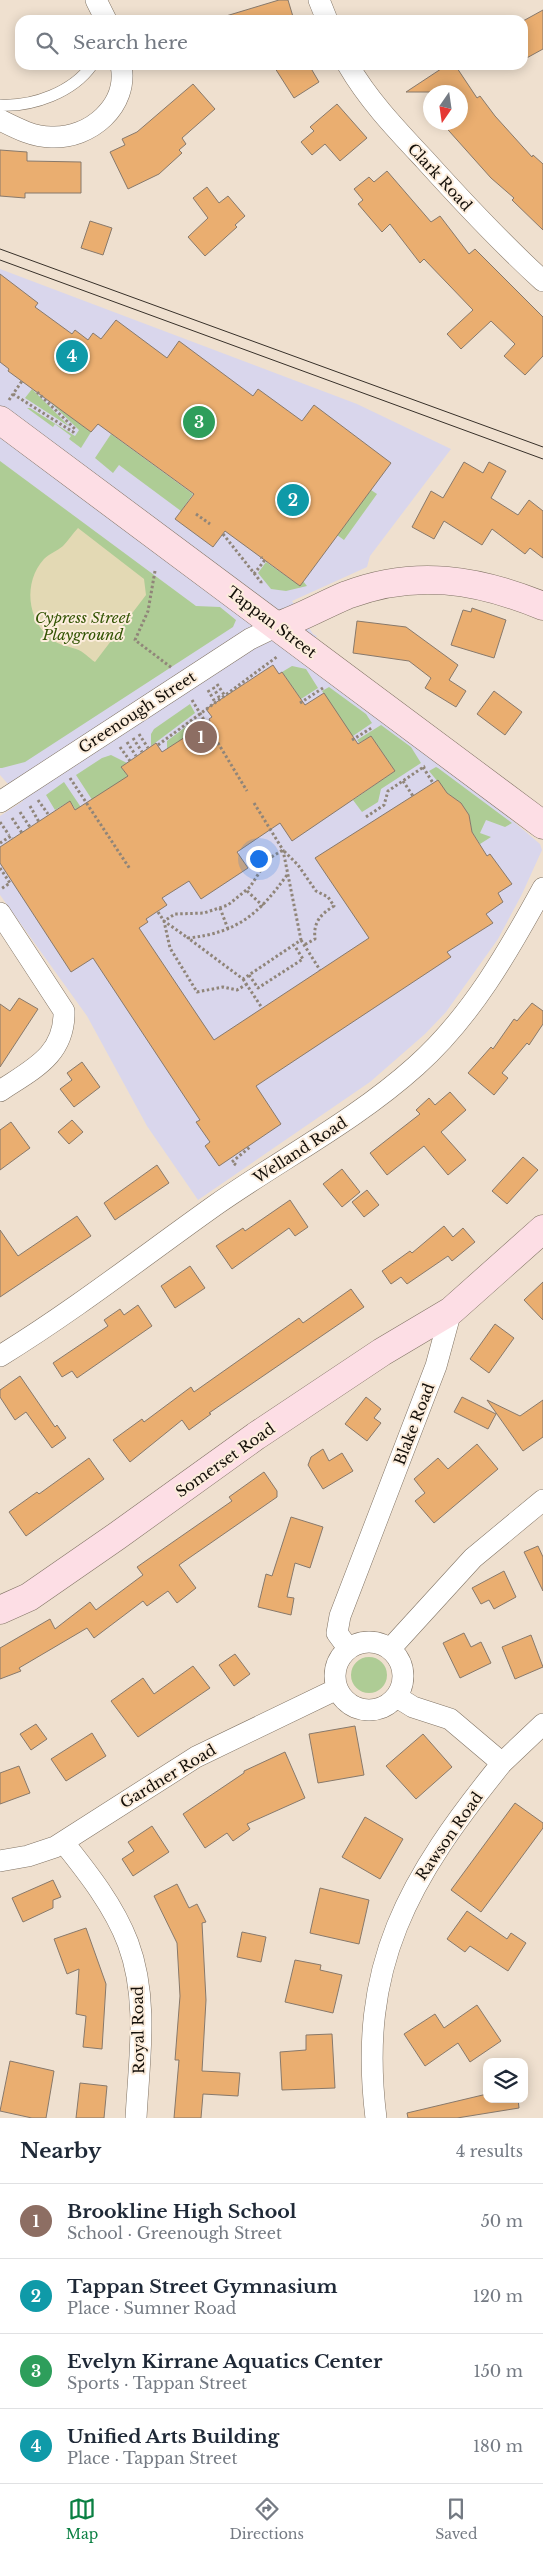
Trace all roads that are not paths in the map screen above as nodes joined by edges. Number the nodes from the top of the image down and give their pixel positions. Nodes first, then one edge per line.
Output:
1 (320, 0) edge
2 (324, 15) edge
3 (87, 70) edge
4 (122, 70) edge
5 (351, 70) edge
6 (0, 105) edge
7 (0, 120) edge
8 (543, 281) edge
9 (4, 410) edge
10 (543, 606) edge
11 (281, 639) junction
12 (0, 802) edge
13 (543, 825) edge
14 (543, 888) edge
15 (0, 914) edge
16 (0, 1091) edge
17 (543, 1229) edge
18 (452, 1311) junction
19 (0, 1356) edge
20 (543, 1500) edge
21 (0, 1610) edge
22 (348, 1648) junction
23 (390, 1649) junction
24 (337, 1689) junction
25 (397, 1697) junction
26 (543, 1724) edge
27 (502, 1763) junction
28 (64, 1843) junction
29 (0, 1861) edge
30 (136, 2118) edge
31 (376, 2118) edge

1 - 2 street
3 - 6 lane
4 - 7 street
5 - 8 street, Clark Road
9 - 11 street, Tappan Street
10 - 11 street
11 - 12 street, Greenough Street
11 - 13 street, Tappan Street
14 - 19 street, Welland Road
15 - 16 street
17 - 18 street
18 - 21 street, Somerset Road
18 - 22 street, Blake Road
20 - 23 street
22 - 23 street
22 - 24 street
23 - 25 street
24 - 25 street
24 - 28 street, Gardner Road
25 - 27 street
26 - 27 street, Rawson Road
27 - 31 street, Rawson Road
28 - 29 street, Gardner Road
28 - 30 street, Royal Road

